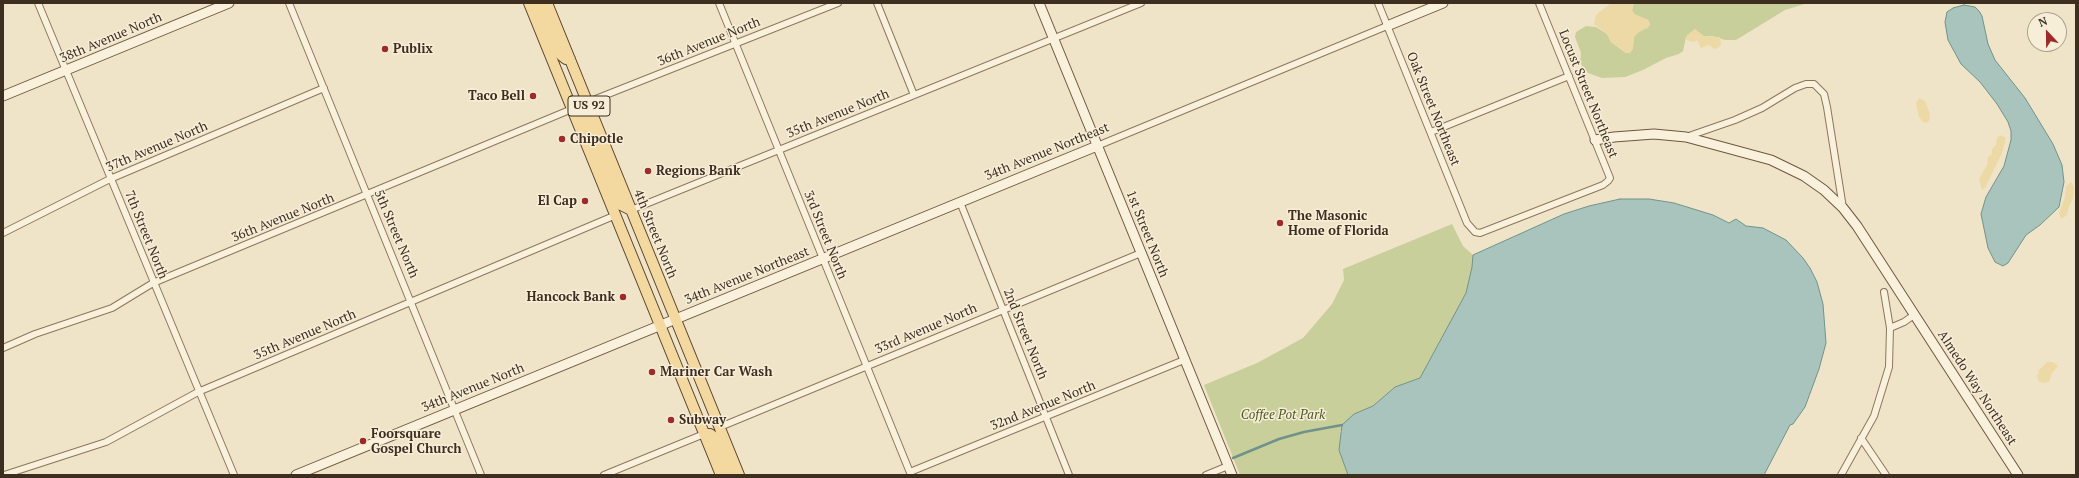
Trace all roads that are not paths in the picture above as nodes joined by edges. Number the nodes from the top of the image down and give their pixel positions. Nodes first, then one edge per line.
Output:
1 (38, 3) edge
2 (229, 3) edge
3 (289, 3) edge
4 (529, 3) edge
5 (534, 3) edge
6 (547, 3) edge
7 (719, 3) edge
8 (838, 3) edge
9 (877, 3) edge
10 (1040, 3) edge
11 (1141, 3) edge
12 (1378, 3) edge
13 (1443, 3) edge
14 (1539, 3) edge
15 (1387, 26) junction
16 (1053, 38) junction
17 (736, 43) junction
18 (570, 59) junction
19 (66, 71) junction
20 (1569, 76) junction
21 (324, 88) junction
22 (914, 95) junction
23 (3, 96) edge
24 (588, 102) junction
25 (572, 108) junction
26 (1431, 132) junction
27 (1686, 137) junction
28 (1595, 140) junction
29 (1097, 146) junction
30 (779, 150) junction
31 (110, 178) junction
32 (1597, 188) joint
33 (367, 195) junction
34 (960, 202) junction
35 (1844, 208) junction
36 (631, 210) junction
37 (616, 215) junction
38 (3, 233) edge
39 (1141, 253) junction
40 (823, 259) junction
41 (153, 283) junction
42 (1884, 292) dead end
43 (412, 302) junction
44 (1003, 309) junction
45 (1914, 315) junction
46 (675, 319) junction
47 (660, 325) junction
48 (1890, 328) junction
49 (3, 348) edge
50 (1184, 360) junction
51 (867, 366) junction
52 (198, 392) junction
53 (454, 410) junction
54 (1046, 416) junction
55 (720, 427) junction
56 (704, 434) junction
57 (1862, 438) junction
58 (1228, 466) junction
59 (910, 474) edge
60 (4, 475) edge
61 (234, 475) edge
62 (296, 475) edge
63 (481, 475) edge
64 (604, 475) edge
65 (721, 475) edge
66 (736, 475) edge
67 (739, 475) edge
68 (1069, 475) edge
69 (1206, 475) edge
70 (1232, 475) edge
71 (1841, 475) edge
72 (1886, 475) edge
73 (2018, 475) edge

1 - 19 street, 7th Street North
2 - 19 street, 38th Avenue North
3 - 21 street, 5th Street North
4 - 5 main road
4 - 25 main road, US 92
5 - 18 main road
6 - 18 main road, 4th Street North / US 92
7 - 17 street, 3rd Street North
8 - 17 street, 36th Avenue North
9 - 22 street
10 - 16 street, 1st Street North
11 - 16 street, 35th Avenue North
12 - 15 street, Oak Street Northeast
13 - 15 street, 34th Avenue Northeast
14 - 20 street, Locust Street Northeast
15 - 26 street, Oak Street Northeast
15 - 29 street, 34th Avenue Northeast
16 - 22 street, 35th Avenue North
16 - 29 street, 1st Street North
17 - 24 street, 36th Avenue North
17 - 30 street, 3rd Street North
18 - 24 main road, 4th Street North / US 92
19 - 23 street, 38th Avenue North
19 - 31 street, 7th Street North
20 - 26 street
20 - 28 street, Locust Street Northeast
21 - 31 street, 37th Avenue North
21 - 33 street, 5th Street North
22 - 30 street, 35th Avenue North
24 - 36 main road, 4th Street North / US 92
25 - 33 street, 36th Avenue North
25 - 36 main road
25 - 37 main road, US 92
26 - 32 street, Oak Street Northeast
27 - 28 street, Almedo Way Northeast
27 - 35 street, Almedo Way Northeast
27 - 35 street
28 - 32 street, Locust Street Northeast
29 - 34 street, 34th Avenue Northeast
29 - 39 street, 1st Street North
30 - 36 street, 35th Avenue North
30 - 40 street, 3rd Street North
31 - 38 street, 37th Avenue North
31 - 41 street, 7th Street North
33 - 41 street, 36th Avenue North
33 - 43 street, 5th Street North
34 - 40 street, 34th Avenue Northeast
34 - 44 street, 2nd Street North
35 - 45 street, Almedo Way Northeast
36 - 46 main road, 4th Street North / US 92
37 - 43 street, 35th Avenue North
37 - 47 main road, US 92
39 - 44 street, 33rd Avenue North
39 - 50 street, 1st Street North
40 - 46 street, 34th Avenue Northeast
40 - 51 street, 3rd Street North
41 - 49 street, 36th Avenue North
41 - 52 street, 7th Street North
42 - 48 street
43 - 52 street, 35th Avenue North
43 - 53 street, 5th Street North
44 - 51 street, 33rd Avenue North
44 - 54 street, 2nd Street North
45 - 48 street
45 - 73 street, Almedo Way Northeast
46 - 47 street, 34th Avenue Northeast
46 - 55 main road, 4th Street North / US 92
47 - 53 street, 34th Avenue North
47 - 56 main road, US 92
48 - 57 street
50 - 54 street, 32nd Avenue North
50 - 58 street, 1st Street North
51 - 55 street, 33rd Avenue North
51 - 59 street, 3rd Street North
52 - 60 street, 35th Avenue North
52 - 61 street, 7th Street North
53 - 62 street, 34th Avenue North
53 - 63 street, 5th Street North
54 - 59 street, 32nd Avenue North
54 - 68 street, 2nd Street North
55 - 67 main road, 4th Street North / US 92
56 - 64 street
56 - 65 main road, US 92
56 - 66 main road
57 - 71 street
57 - 72 street
58 - 69 street
58 - 70 street, 1st Street North

